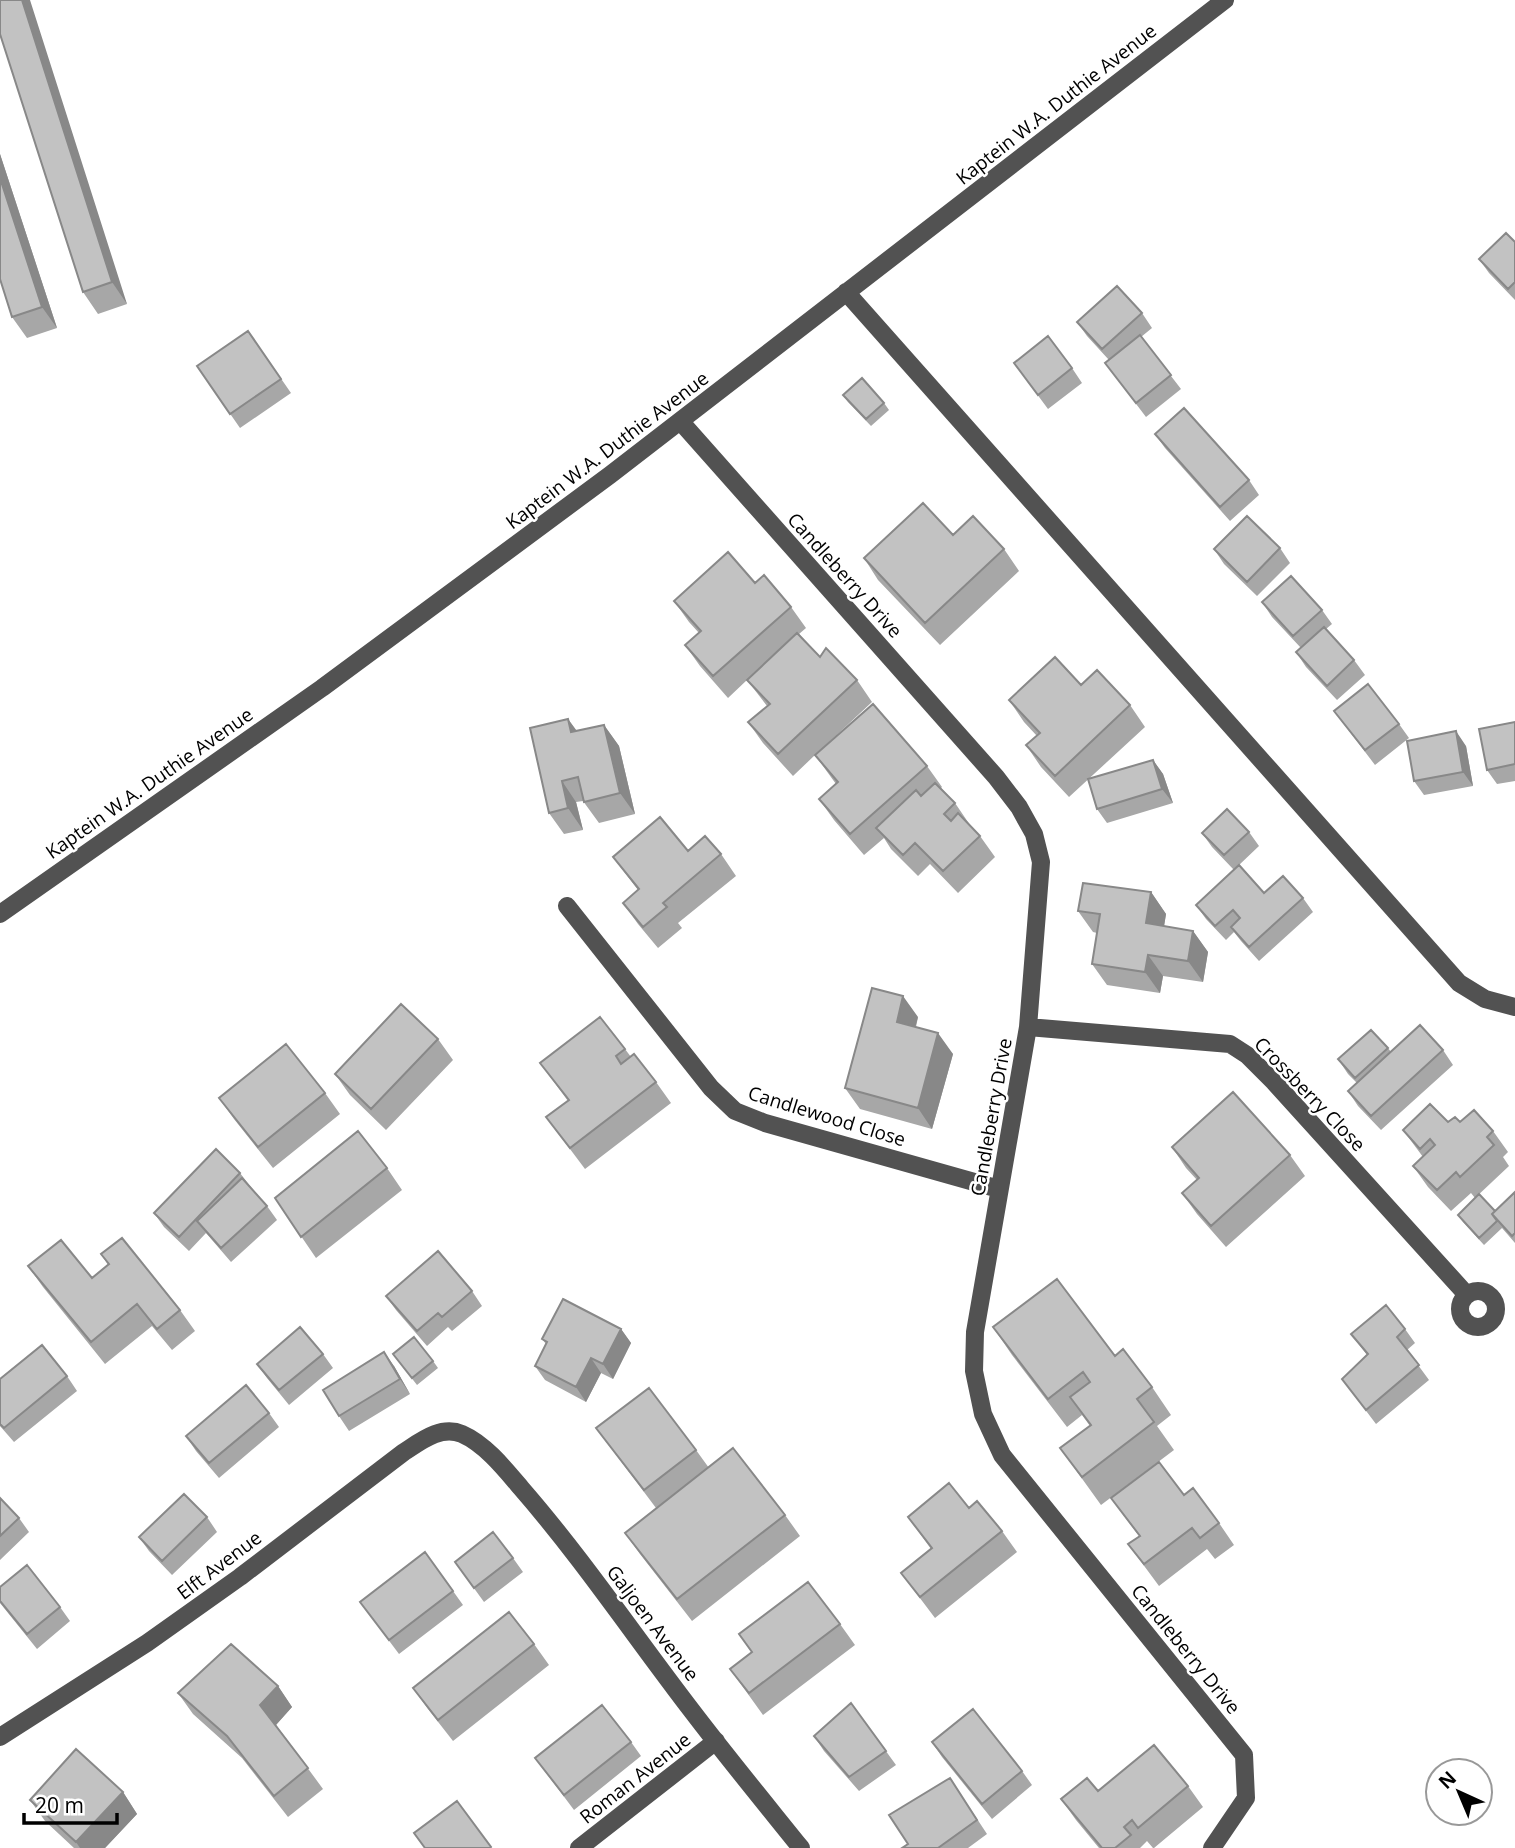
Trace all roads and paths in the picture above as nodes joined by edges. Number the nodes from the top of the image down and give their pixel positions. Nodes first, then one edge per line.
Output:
1 (1225, 0) edge
2 (846, 292) junction
3 (681, 422) junction
4 (567, 906) dead end
5 (0, 914) edge
6 (1515, 1007) edge
7 (1028, 1027) junction
8 (999, 1189) junction
9 (1467, 1295) dead end
10 (461, 1434) joint
11 (0, 1737) edge
12 (716, 1741) junction
13 (579, 1848) edge
14 (801, 1848) edge
15 (1212, 1848) edge

1 - 2 street, Kaptein W.A. Duthie Avenue
2 - 3 street, Kaptein W.A. Duthie Avenue
2 - 6 street
3 - 5 street, Kaptein W.A. Duthie Avenue
3 - 7 street, Candleberry Drive
4 - 8 street, Candlewood Close
7 - 8 street, Candleberry Drive
7 - 9 street, Crossberry Close
8 - 15 street, Candleberry Drive
10 - 11 street, Elft Avenue
10 - 12 street, Galjoen Avenue
12 - 13 street, Roman Avenue
12 - 14 street, Galjoen Avenue

